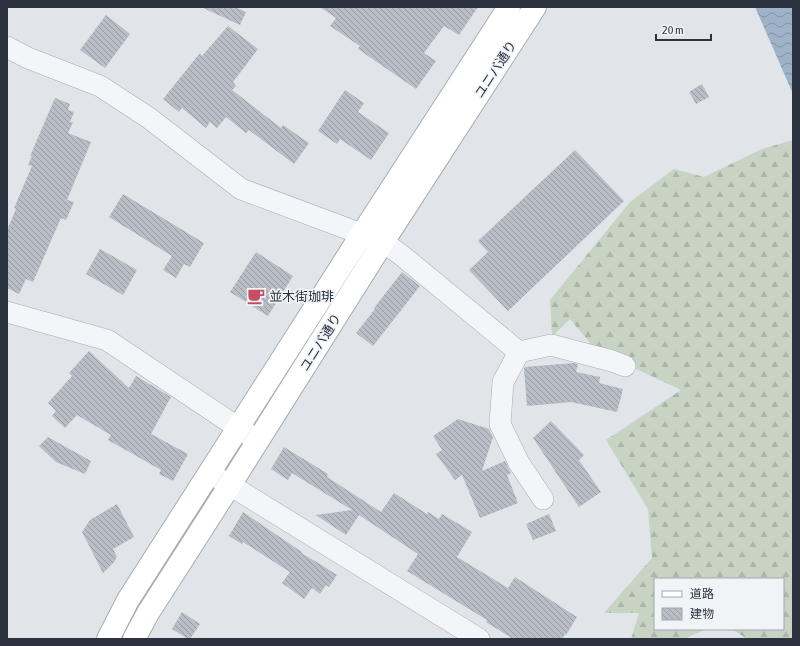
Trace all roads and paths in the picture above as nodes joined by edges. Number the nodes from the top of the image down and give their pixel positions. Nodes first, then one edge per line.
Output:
1 (509, 7) edge
2 (535, 7) edge
3 (7, 47) edge
4 (362, 234) junction
5 (383, 242) junction
6 (7, 312) edge
7 (519, 352) junction
8 (625, 366) dead end
9 (239, 428) junction
10 (258, 441) junction
11 (210, 474) junction
12 (230, 485) junction
13 (544, 499) dead end
14 (108, 639) edge
15 (134, 639) edge
16 (478, 639) edge

1 - 4 street, ユニバ通り
2 - 5 street, ユニバ通り
3 - 4 street
4 - 5 street
4 - 9 street, ユニバ通り
5 - 7 street
5 - 10 street, ユニバ通り
6 - 9 street
7 - 8 street
7 - 13 street
9 - 10 street
9 - 11 street, ユニバ通り
10 - 12 street, ユニバ通り
11 - 12 street
11 - 14 street, ユニバ通り
12 - 15 street, ユニバ通り
12 - 16 street

